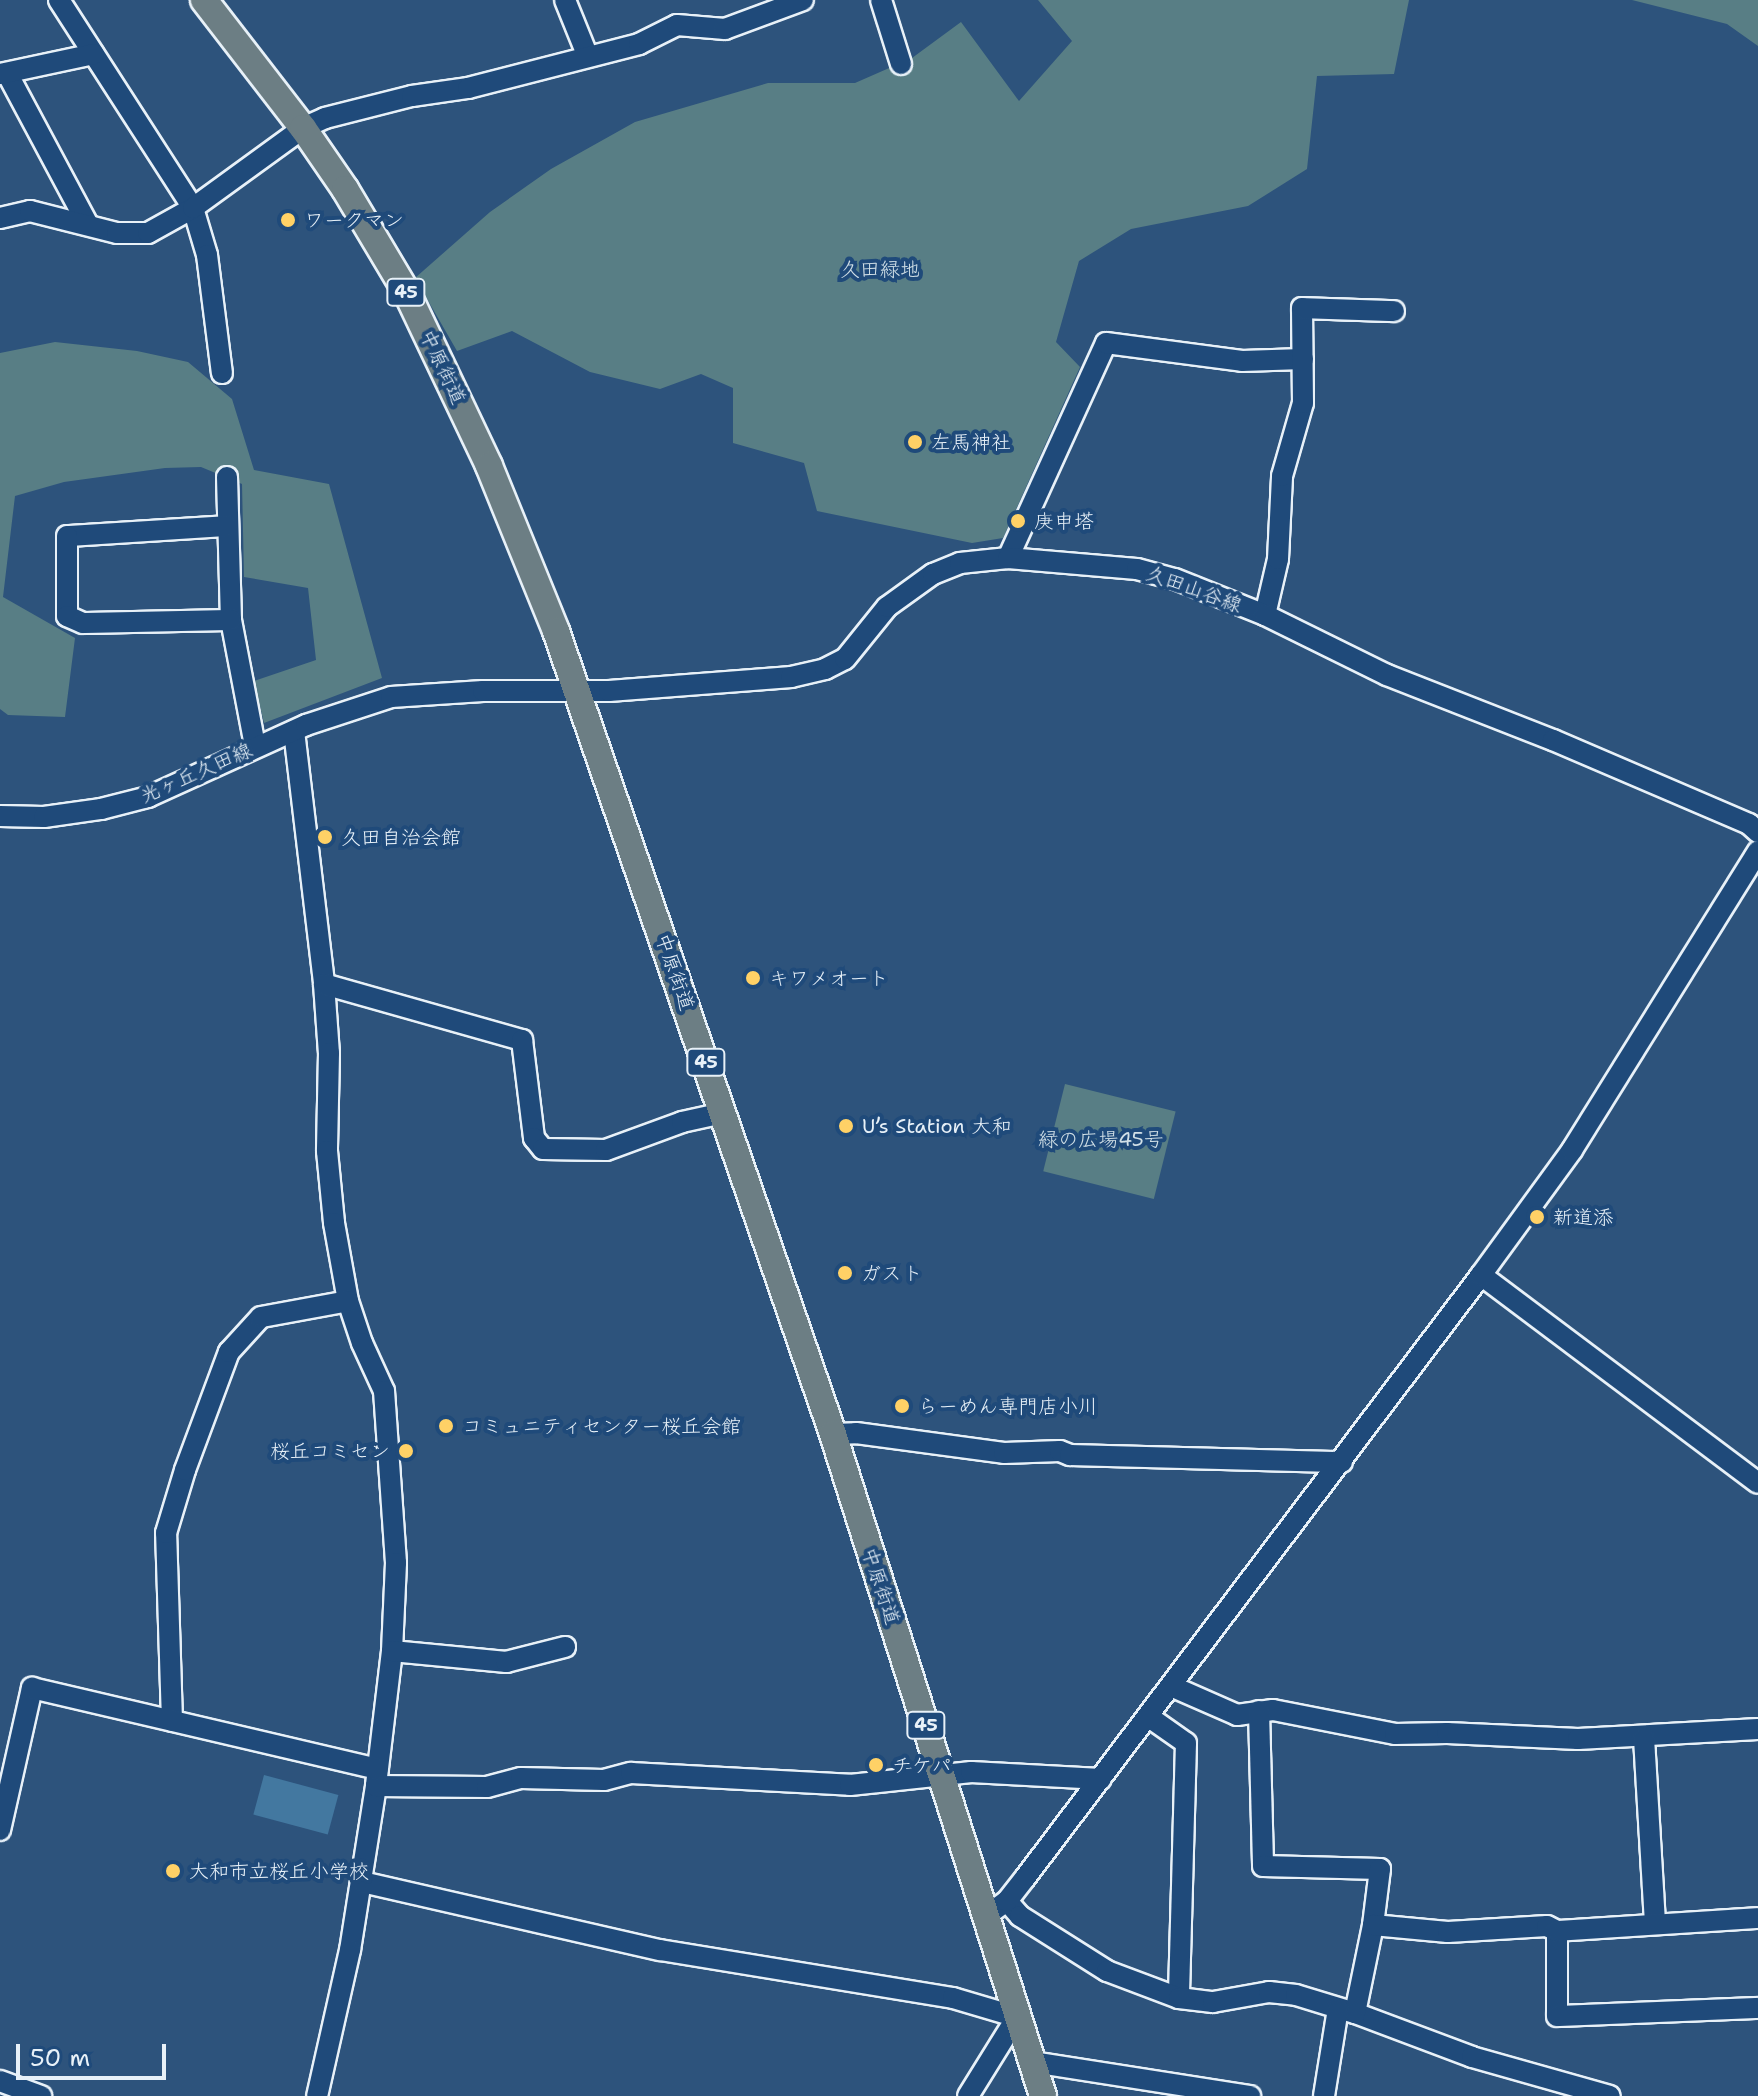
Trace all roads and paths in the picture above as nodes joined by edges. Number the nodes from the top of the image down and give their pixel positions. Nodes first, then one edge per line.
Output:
1 (59, 0) edge
2 (204, 0) edge
3 (565, 0) edge
4 (803, 0) edge
5 (881, 0) edge
6 (94, 54) junction
7 (588, 57) junction
8 (901, 64) dead end
9 (4, 74) edge
10 (303, 128) junction
11 (193, 208) junction
12 (0, 218) edge
13 (87, 223) junction
14 (1394, 311) dead end
15 (1303, 359) junction
16 (222, 373) dead end
17 (227, 477) dead end
18 (227, 526) junction
19 (1008, 558) junction
20 (1265, 615) junction
21 (231, 620) junction
22 (578, 690) junction
23 (294, 731) junction
24 (255, 746) junction
25 (0, 816) edge
26 (1758, 832) edge
27 (1758, 851) edge
28 (324, 984) junction
29 (723, 1113) junction
30 (1481, 1275) junction
31 (348, 1301) junction
32 (833, 1434) junction
33 (1342, 1462) junction
34 (1758, 1483) edge
35 (565, 1647) dead end
36 (392, 1651) junction
37 (1171, 1686) junction
38 (1259, 1711) junction
39 (1149, 1717) junction
40 (172, 1721) junction
41 (1758, 1729) edge
42 (1644, 1738) junction
43 (941, 1773) junction
44 (377, 1778) junction
45 (1101, 1779) junction
46 (0, 1830) edge
47 (362, 1882) junction
48 (996, 1909) junction
49 (1758, 1918) edge
50 (1655, 1924) junction
51 (1373, 1925) junction
52 (1557, 1931) junction
53 (1179, 1998) junction
54 (1758, 2008) edge
55 (1347, 2011) junction
56 (1017, 2017) junction
57 (1032, 2062) junction
58 (1, 2083) edge
59 (1568, 2090) edge
60 (41, 2096) edge
61 (317, 2096) edge
62 (968, 2096) edge
63 (1043, 2096) edge
64 (1250, 2096) edge
65 (1324, 2096) edge
66 (1610, 2096) edge

1 - 6 street
2 - 10 main road, 中原街道 / 45
3 - 7 street
4 - 7 street
5 - 8 street
6 - 9 street
6 - 11 street
7 - 10 street
9 - 13 street
10 - 11 street
10 - 22 main road, 中原街道 / 45
11 - 13 street
11 - 16 street
12 - 13 street
14 - 15 street
15 - 19 street
15 - 20 street
17 - 18 street
18 - 21 street
18 - 21 street
19 - 20 street, 久田山谷線
19 - 22 street, 久田山谷線
20 - 26 street, 久田山谷線
21 - 24 street
22 - 23 street, 光ヶ丘久田線
22 - 29 main road, 中原街道 / 45
23 - 24 street, 光ヶ丘久田線
23 - 28 street
24 - 25 street, 光ヶ丘久田線
27 - 30 street
28 - 29 street
28 - 31 street
29 - 32 main road, 中原街道 / 45
30 - 33 street
30 - 34 street
31 - 36 street
31 - 40 street
32 - 33 street
32 - 43 main road, 中原街道 / 45
33 - 37 street
35 - 36 street
36 - 44 street
37 - 38 street
37 - 39 street
38 - 42 street
38 - 51 street
39 - 45 street
39 - 53 street
40 - 44 street
40 - 46 street
41 - 42 street
42 - 50 street
43 - 44 street
43 - 45 street
43 - 48 main road, 中原街道 / 45
44 - 47 street
45 - 48 street
47 - 56 street
47 - 61 street
48 - 53 street
48 - 56 main road, 中原街道 / 45
49 - 50 street
50 - 52 street
51 - 52 street
51 - 55 street
52 - 54 street
53 - 55 street
55 - 59 street
55 - 65 street
56 - 57 main road, 中原街道 / 45
56 - 62 street
57 - 63 main road, 中原街道 / 45
57 - 64 street
58 - 60 street
59 - 66 street

